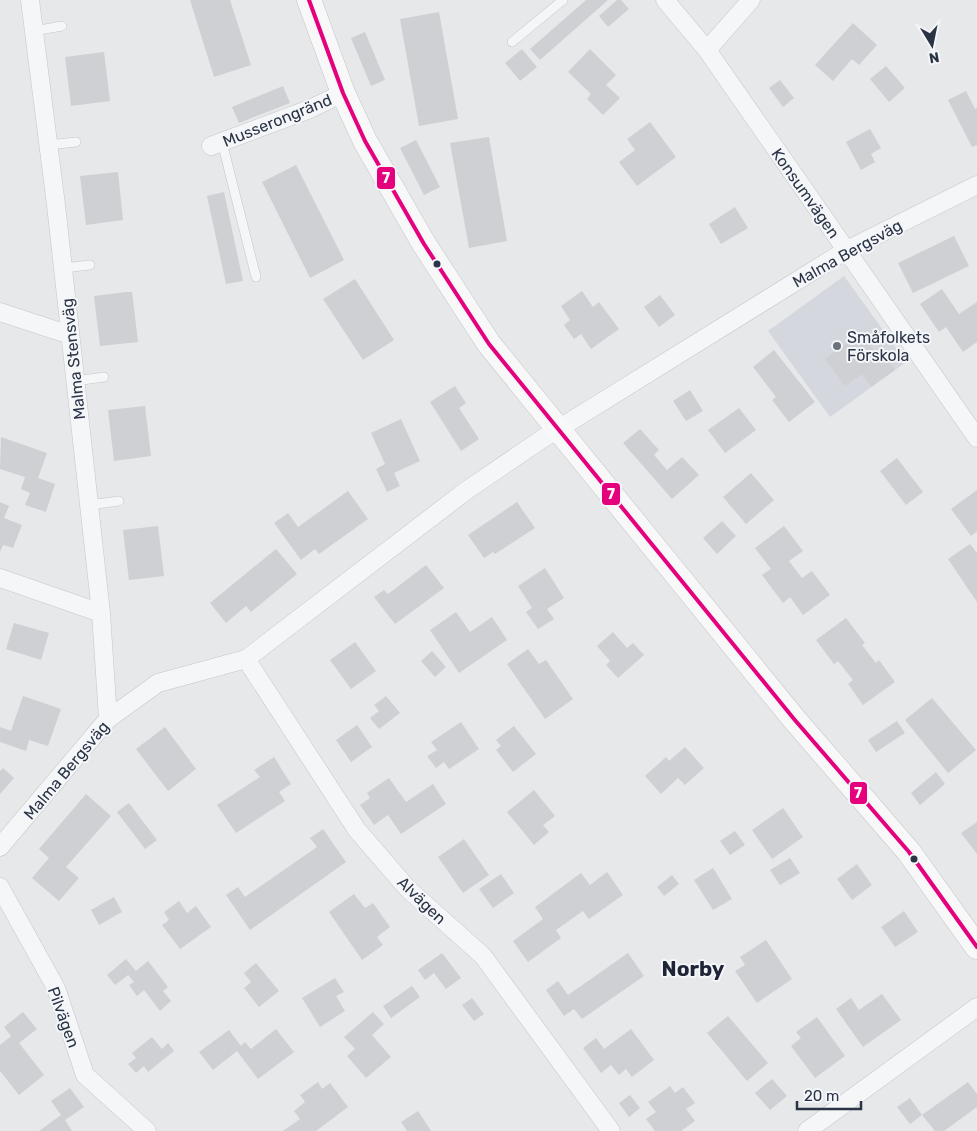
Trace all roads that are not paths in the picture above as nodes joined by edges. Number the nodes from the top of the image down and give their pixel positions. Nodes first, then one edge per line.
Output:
1 (30, 0) edge
2 (309, 0) edge
3 (563, 0) edge
4 (665, 0) edge
5 (752, 0) edge
6 (62, 26) dead end
7 (34, 31) junction
8 (512, 42) dead end
9 (707, 50) junction
10 (343, 93) junction
11 (76, 142) dead end
12 (217, 144) joint
13 (48, 145) junction
14 (977, 185) edge
15 (846, 251) junction
16 (90, 265) dead end
17 (63, 268) junction
18 (256, 277) dead end
19 (0, 312) edge
20 (70, 335) junction
21 (104, 377) dead end
22 (75, 381) junction
23 (559, 429) junction
24 (977, 438) edge
25 (119, 501) dead end
26 (89, 505) junction
27 (0, 578) edge
28 (101, 613) junction
29 (246, 659) junction
30 (108, 719) junction
31 (0, 847) edge
32 (0, 887) edge
33 (977, 947) edge
34 (977, 1008) edge
35 (147, 1131) edge
36 (611, 1131) edge
37 (807, 1131) edge

1 - 7 street, Malma Stensväg
2 - 10 street
3 - 8 lane
4 - 9 street, Konsumvägen
5 - 9 street
6 - 7 lane
7 - 13 street, Malma Stensväg
9 - 15 street, Konsumvägen
10 - 12 street, Musserongränd
10 - 23 street
11 - 13 lane
12 - 18 lane
13 - 17 street, Malma Stensväg
14 - 15 street, Malma Bergsväg
15 - 23 street, Malma Bergsväg
15 - 24 street, Konsumvägen
16 - 17 lane
17 - 20 street, Malma Stensväg
19 - 20 street
20 - 22 street, Malma Stensväg
21 - 22 lane
22 - 26 street, Malma Stensväg
23 - 29 street, Malma Bergsväg
23 - 33 street
25 - 26 lane
26 - 28 street, Malma Stensväg
27 - 28 street
28 - 30 street, Malma Stensväg
29 - 30 street, Malma Bergsväg
29 - 36 street, Alvägen
30 - 31 street, Malma Bergsväg
32 - 35 street, Pilvägen
34 - 37 street

